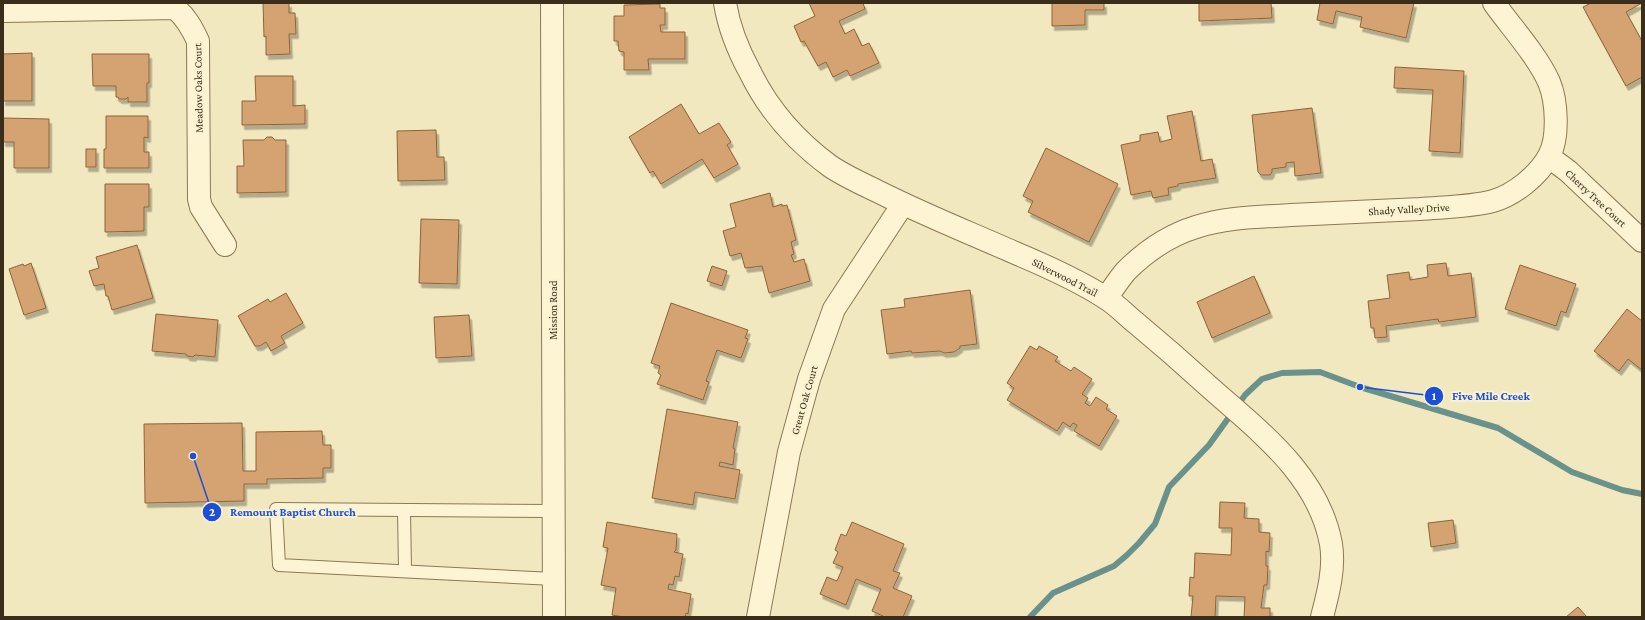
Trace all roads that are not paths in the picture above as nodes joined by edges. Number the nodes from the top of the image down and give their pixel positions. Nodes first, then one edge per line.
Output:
1 (552, 3) edge
2 (725, 3) edge
3 (1494, 3) edge
4 (3, 11) edge
5 (1548, 157) junction
6 (903, 204) junction
7 (1642, 241) edge
8 (225, 245) dead end
9 (1106, 298) junction
10 (404, 510) junction
11 (553, 511) junction
12 (405, 570) junction
13 (554, 579) junction
14 (554, 617) edge
15 (758, 617) edge
16 (1322, 617) edge

1 - 11 street, Mission Road
2 - 6 street, Silverwood Trail
3 - 5 street, Shady Valley Drive
4 - 8 street, Meadow Oaks Court
5 - 7 street, Cherry Tree Court
5 - 9 street, Shady Valley Drive
6 - 9 street, Silverwood Trail
6 - 15 street, Great Oak Court
9 - 16 street, Silverwood Trail
10 - 11 lane
10 - 12 lane
10 - 12 lane
11 - 13 street, Mission Road
12 - 13 lane
13 - 14 street, Mission Road

